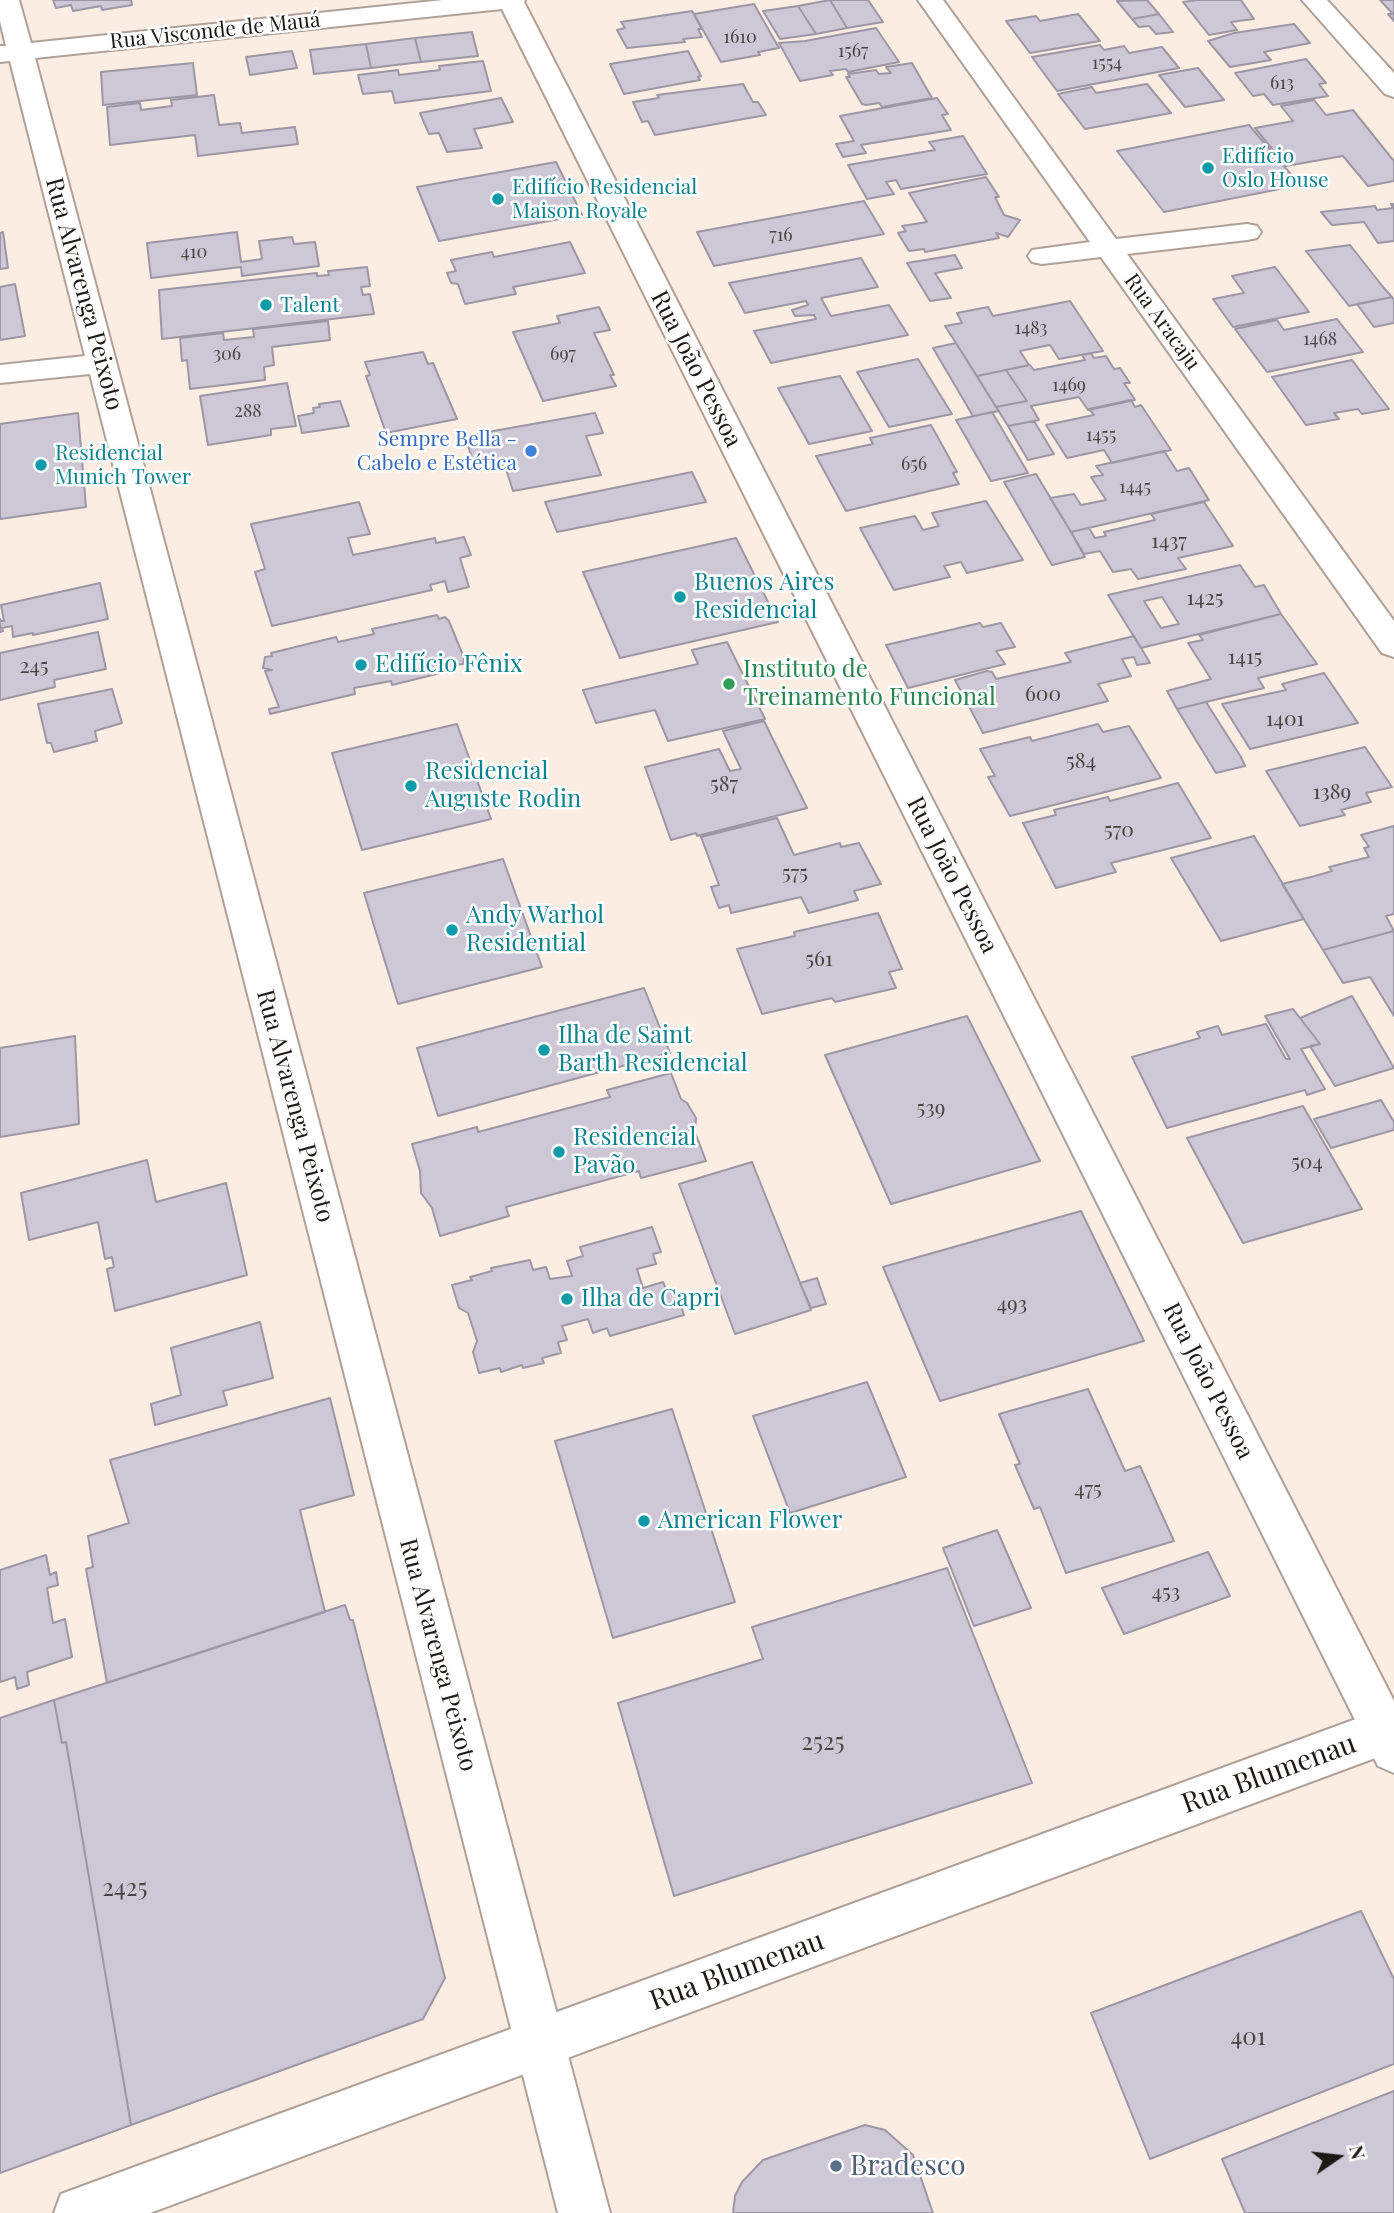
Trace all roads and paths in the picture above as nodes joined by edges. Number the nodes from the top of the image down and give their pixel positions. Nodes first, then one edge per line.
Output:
1 (7, 0) edge
2 (511, 0) edge
3 (930, 0) edge
4 (1314, 0) edge
5 (10, 52) edge
6 (1394, 89) edge
7 (1247, 232) dead end
8 (1109, 248) junction
9 (1042, 256) dead end
10 (102, 363) junction
11 (0, 374) edge
12 (1394, 645) edge
13 (1391, 1737) edge
14 (540, 2043) junction
15 (80, 2213) edge
16 (584, 2213) edge

1 - 5 street, Rua Alvarenga Peixoto
2 - 5 street, Rua Visconde de Mauá
2 - 13 street, Rua João Pessoa
3 - 8 street, Rua Aracaju
4 - 6 street
5 - 10 street, Rua Alvarenga Peixoto
7 - 8 street
8 - 9 street
8 - 12 street, Rua Aracaju
10 - 11 street
10 - 14 street, Rua Alvarenga Peixoto
13 - 14 street, Rua Blumenau
14 - 15 street, Rua Blumenau
14 - 16 street, Rua Alvarenga Peixoto

